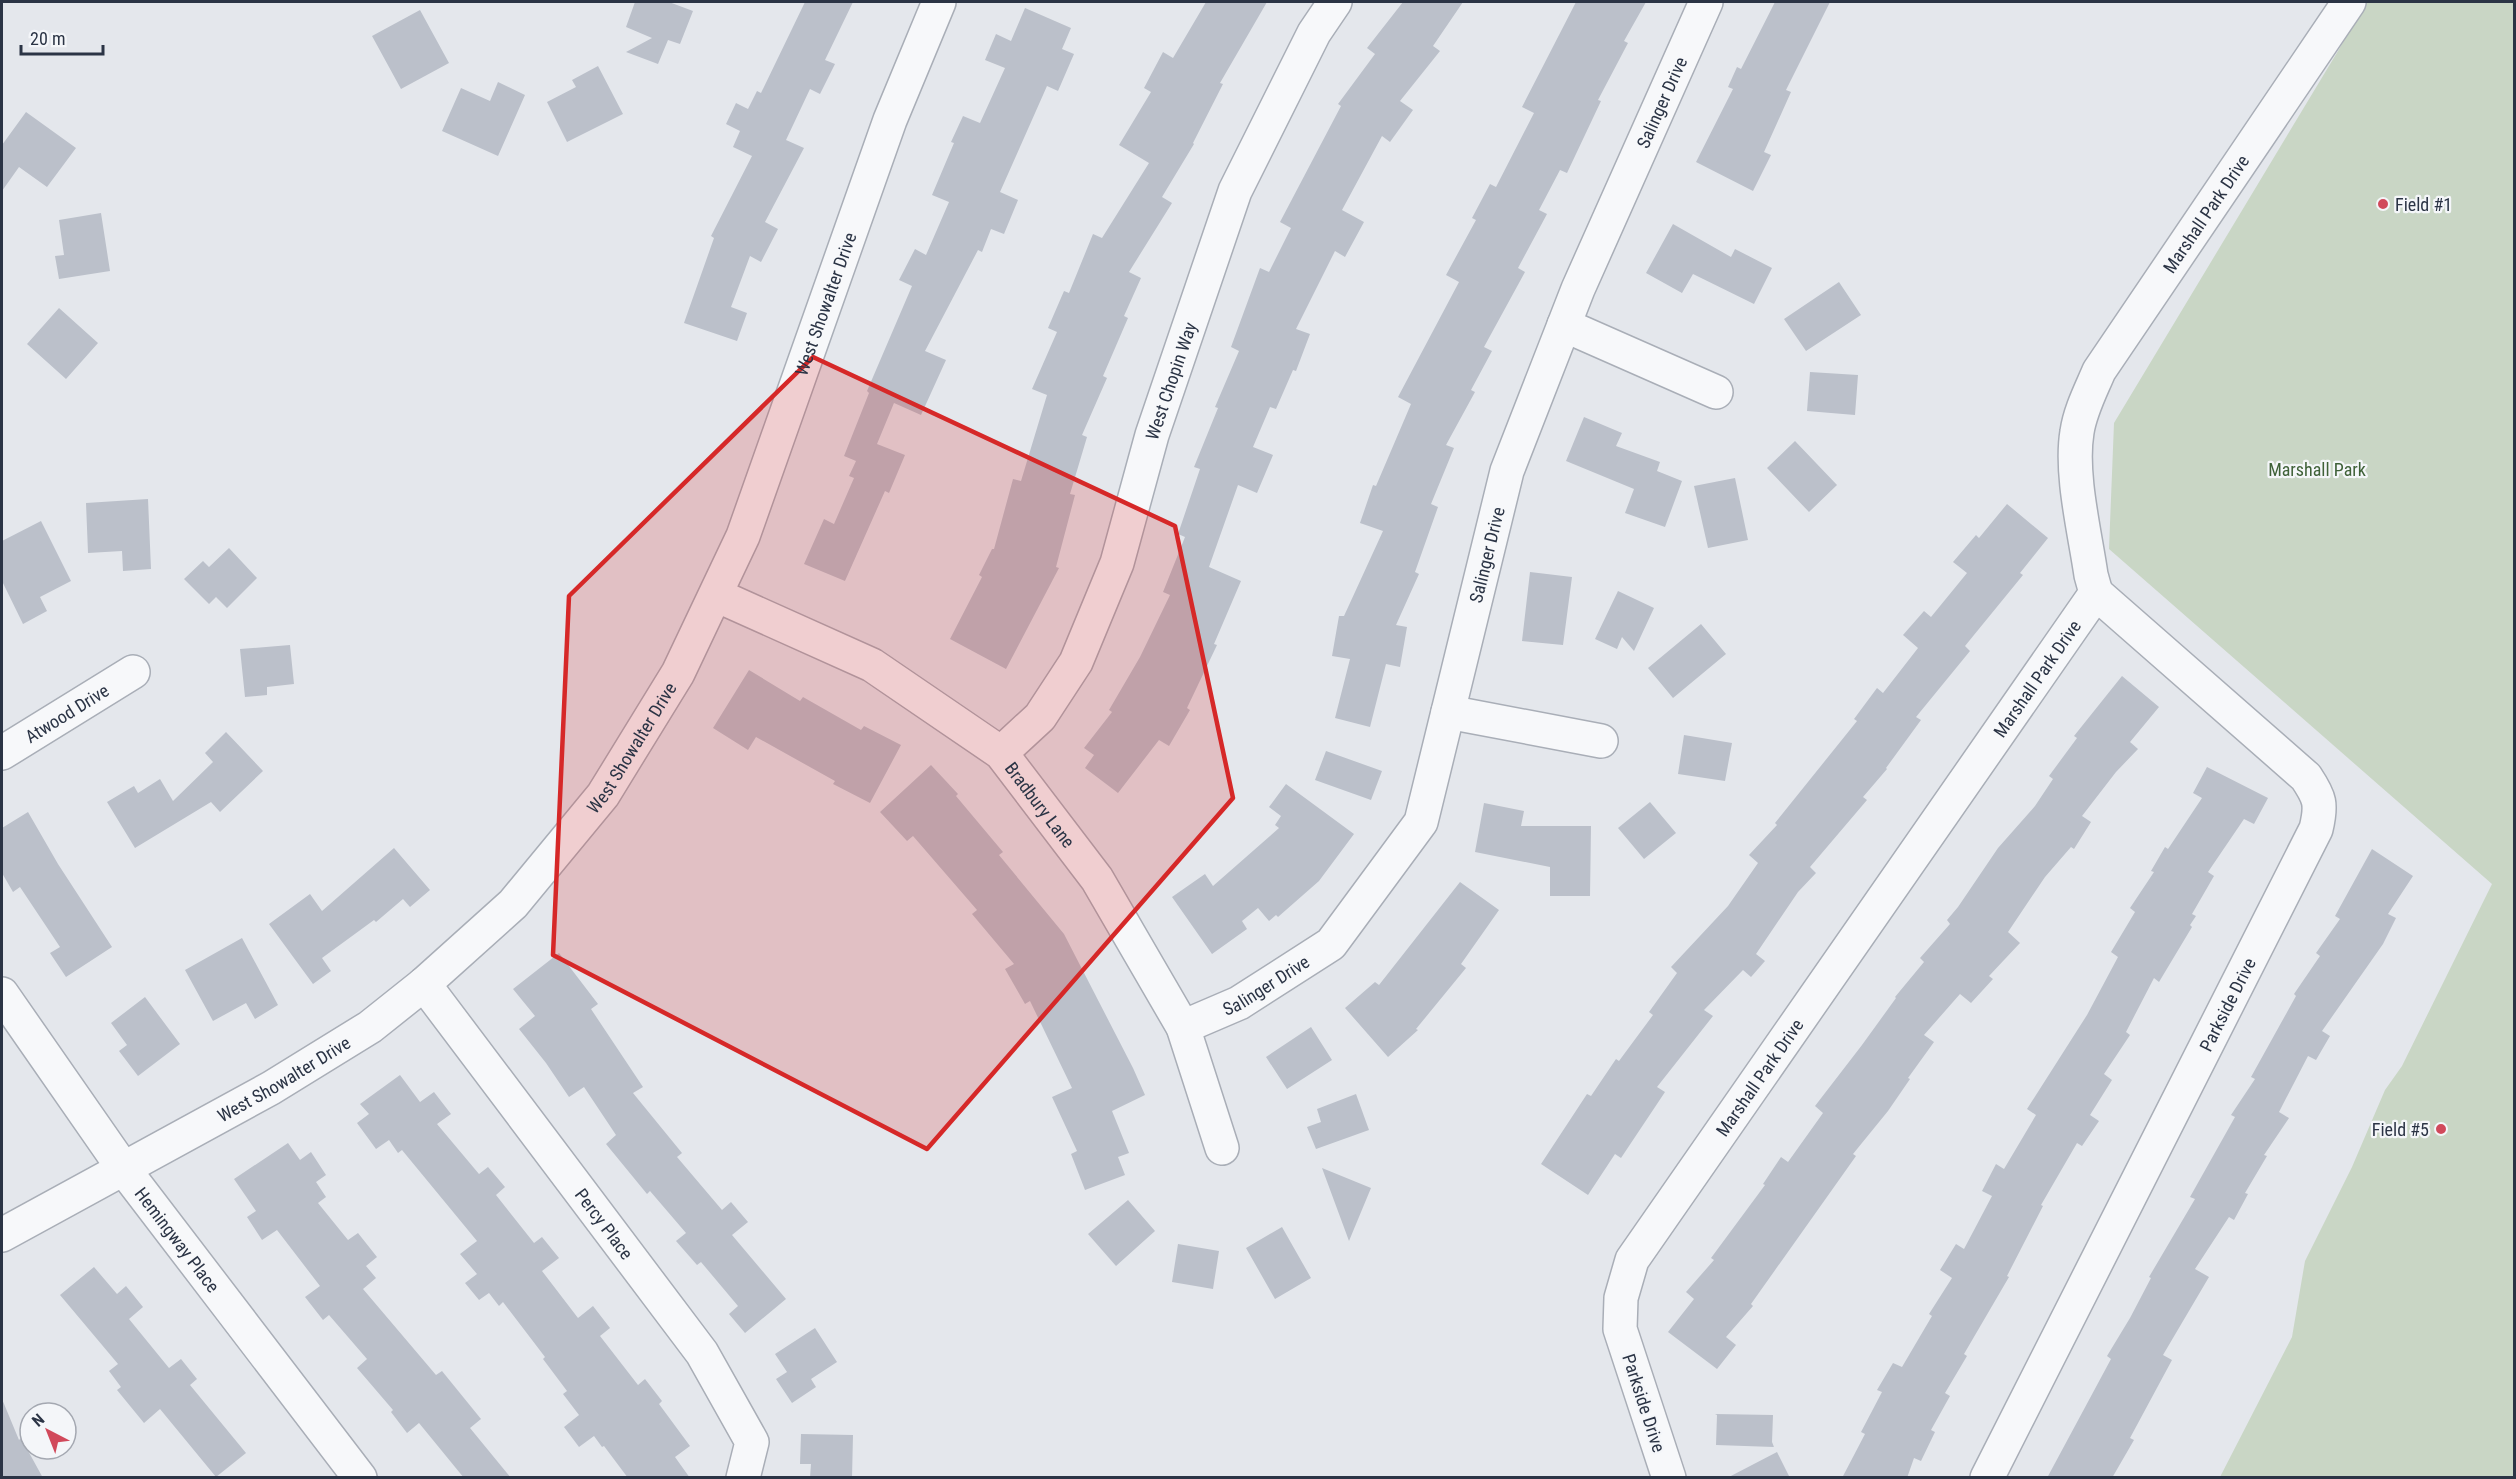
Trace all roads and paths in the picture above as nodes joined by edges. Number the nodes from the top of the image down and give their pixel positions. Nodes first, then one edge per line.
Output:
1 (939, 2) edge
2 (1335, 2) edge
3 (1706, 2) edge
4 (2349, 2) edge
5 (1564, 325) junction
6 (1716, 392) dead end
7 (2096, 593) junction
8 (716, 595) junction
9 (133, 672) dead end
10 (1448, 712) junction
11 (1601, 741) dead end
12 (2, 753) edge
13 (1001, 753) junction
14 (424, 984) junction
15 (2, 994) edge
16 (1183, 1027) junction
17 (1222, 1148) dead end
18 (123, 1168) junction
19 (2, 1235) edge
20 (1620, 1329) joint
21 (360, 1478) edge
22 (743, 1478) edge
23 (1669, 1478) edge
24 (1987, 1478) edge

1 - 8 street, West Showalter Drive
2 - 13 street, West Chopin Way
3 - 5 street, Salinger Drive
4 - 7 street, Marshall Park Drive
5 - 6 street
5 - 10 street, Salinger Drive
7 - 20 street, Marshall Park Drive
7 - 24 street, Parkside Drive
8 - 13 street, Bradbury Lane
8 - 14 street, West Showalter Drive
9 - 12 street, Atwood Drive
10 - 11 street
10 - 16 street, Salinger Drive
13 - 16 street, Bradbury Lane
14 - 18 street, West Showalter Drive
14 - 22 street, Percy Place
15 - 18 street, Hemingway Place
16 - 17 street, Bradbury Lane
18 - 19 street, West Showalter Drive
18 - 21 street, Hemingway Place
20 - 23 street, Parkside Drive

